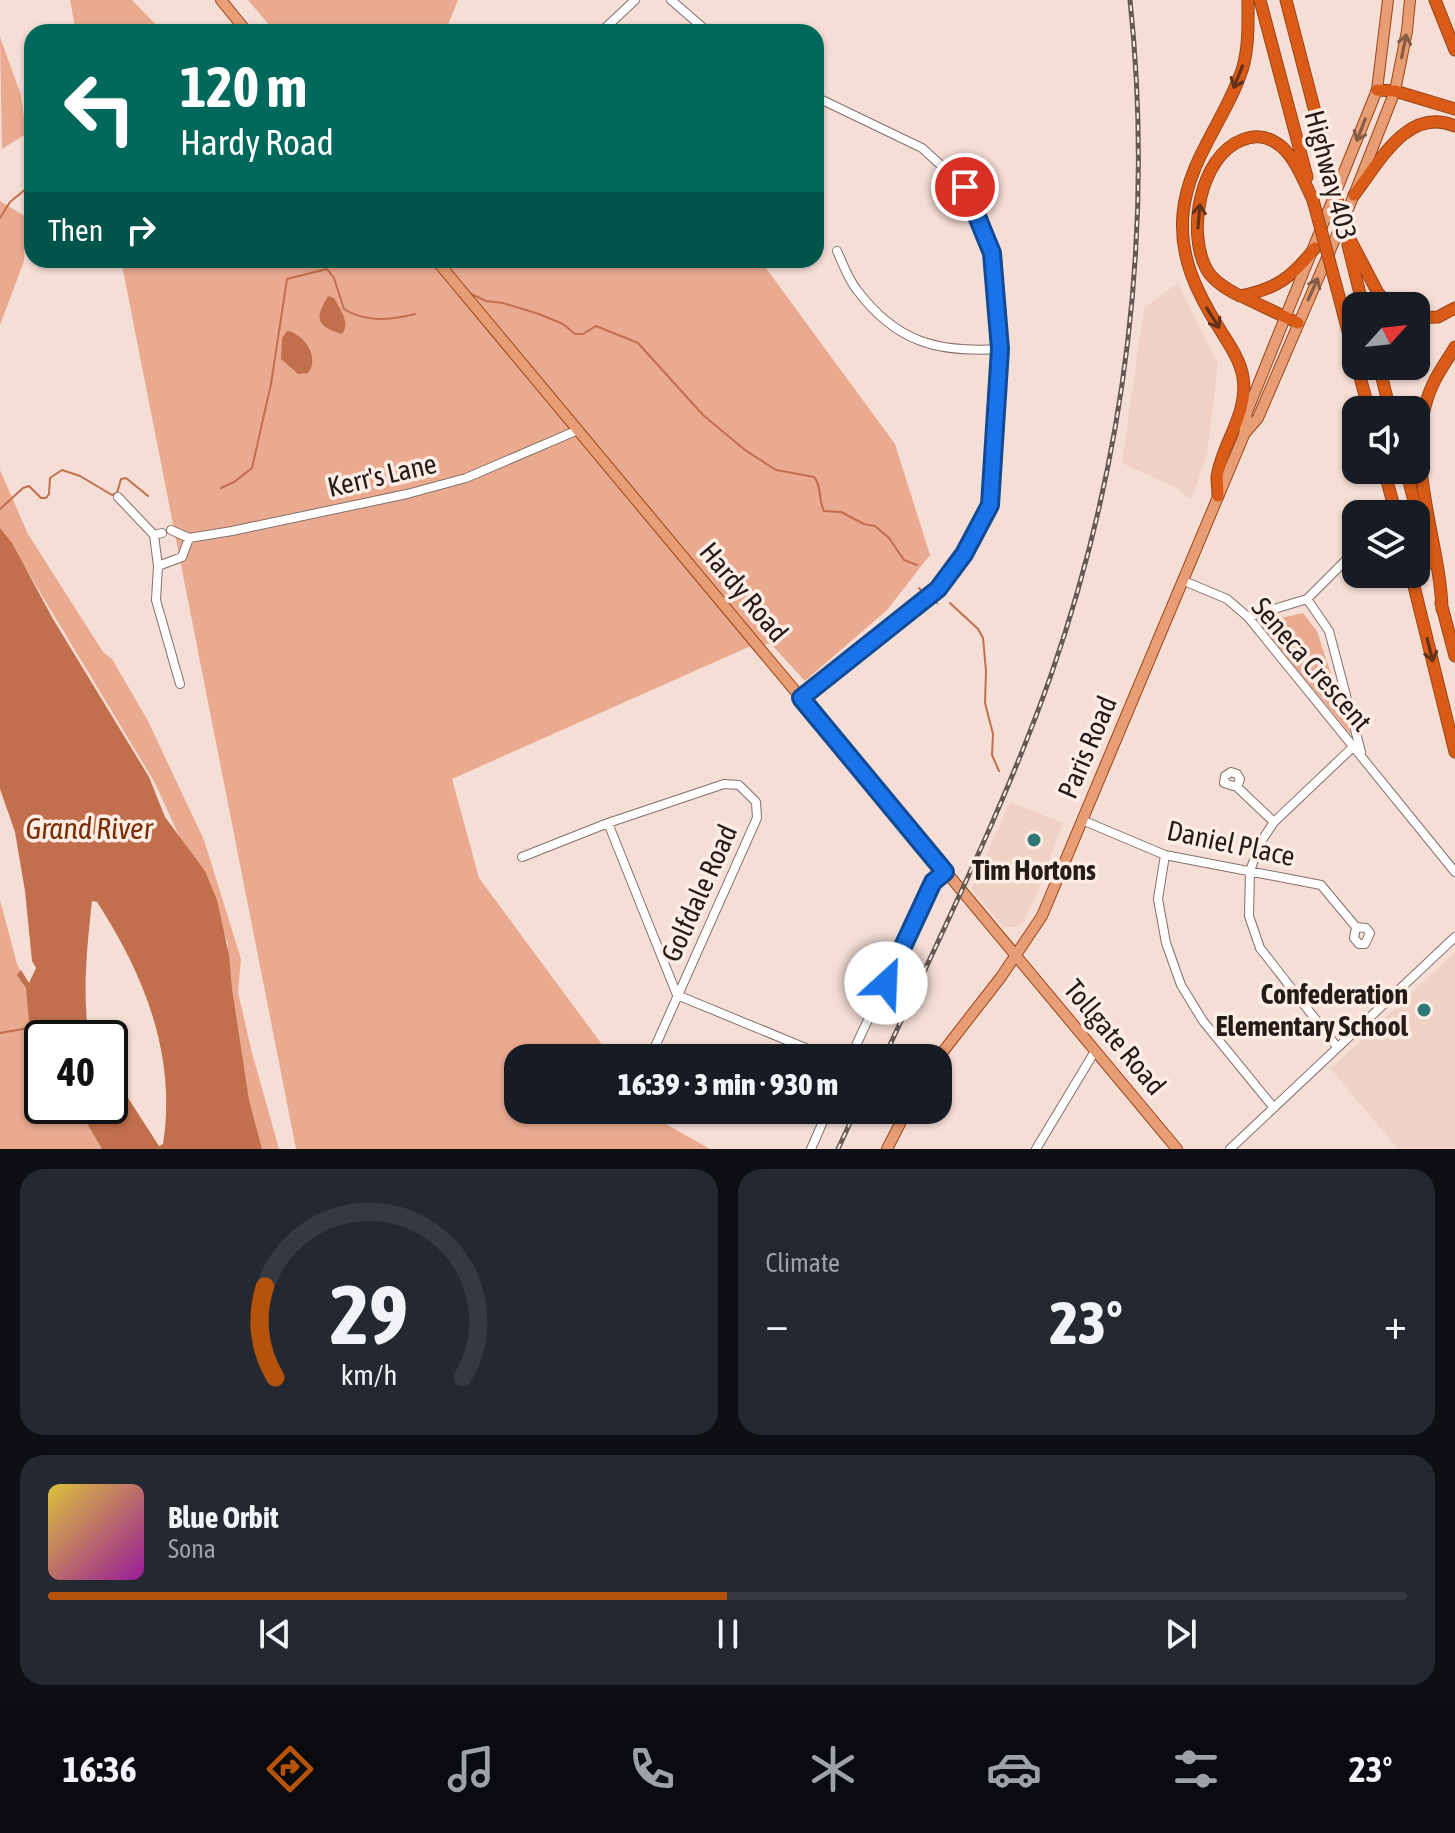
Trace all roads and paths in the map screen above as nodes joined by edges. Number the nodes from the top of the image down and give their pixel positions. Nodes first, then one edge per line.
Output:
1 (221, 0) edge
2 (635, 0) edge
3 (671, 0) edge
4 (1248, 0) edge
5 (1260, 0) edge
6 (1286, 0) edge
7 (1388, 0) edge
8 (1410, 0) edge
9 (1435, 0) edge
10 (240, 24) edge
11 (610, 24) edge
12 (699, 24) edge
13 (1455, 50) edge
14 (1377, 90) junction
15 (1395, 91) junction
16 (824, 101) edge
17 (1455, 109) edge
18 (1455, 126) edge
19 (1354, 195) junction
20 (1313, 200) junction
21 (1315, 248) junction
22 (837, 251) dead end
23 (1352, 251) junction
24 (443, 268) edge
25 (1360, 292) edge
26 (1377, 292) edge
27 (1240, 296) junction
28 (1455, 308) edge
29 (1342, 309) edge
30 (1430, 317) edge
31 (1286, 318) junction
32 (1298, 323) junction
33 (1455, 347) edge
34 (1000, 349) junction
35 (578, 430) junction
36 (1244, 435) junction
37 (1410, 484) edge
38 (1218, 496) junction
39 (118, 497) dead end
40 (163, 533) junction
41 (189, 538) junction
42 (1342, 564) edge
43 (158, 566) junction
44 (1184, 581) junction
45 (1414, 588) edge
46 (1307, 599) junction
47 (1442, 609) junction
48 (1248, 617) junction
49 (1455, 656) edge
50 (180, 684) dead end
51 (801, 698) junction
52 (1354, 746) junction
53 (1455, 752) edge
54 (1363, 756) junction
55 (1237, 787) dead end
56 (1082, 820) junction
57 (1274, 822) junction
58 (608, 823) junction
59 (1165, 855) junction
60 (522, 857) dead end
61 (1250, 871) junction
62 (945, 872) junction
63 (1455, 872) edge
64 (1356, 927) dead end
65 (1455, 937) edge
66 (1015, 956) junction
67 (677, 995) junction
68 (656, 1044) edge
69 (796, 1044) edge
70 (857, 1044) edge
71 (949, 1044) edge
72 (1337, 1047) junction
73 (1095, 1051) junction
74 (1274, 1108) junction
75 (822, 1124) edge
76 (900, 1124) edge
77 (811, 1149) edge
78 (887, 1149) edge
79 (1036, 1149) edge
80 (1177, 1149) edge
81 (1230, 1149) edge

1 - 10 main road
2 - 11 street
3 - 12 street
4 -> 38 highway
5 - 20 highway, Highway 403
6 - 23 highway, Highway 403, bridge
7 - 14 main road, Paris Road
15 -> 8 main road, Paris Road
9 - 13 highway
14 - 15 highway
14 -> 21 main road, Paris Road
15 - 17 highway
15 - 19 main road, Paris Road
16 - 34 street
18 - 19 highway
32 -> 19 main road, Paris Road
27 -> 20 highway
20 - 29 highway, Highway 403, bridge
21 - 27 highway
21 - 31 main road, Paris Road
22 - 34 street
23 - 25 highway, Highway 403
23 - 26 highway
24 - 35 main road, Hardy Road
27 - 31 highway
28 - 30 highway
31 - 32 highway
31 - 36 main road, Paris Road
32 - 36 main road, Paris Road
33 - 47 highway
34 - 51 street
35 - 41 street, Kerr's Lane
35 - 51 main road, Hardy Road
36 - 38 main road, Paris Road
37 - 47 highway
38 - 44 main road, Paris Road
39 - 40 street
40 - 41 street
40 - 43 street
41 - 43 street
42 - 46 street
43 - 50 street
44 - 48 street, Seneca Crescent
44 - 56 main road, Paris Road
45 -> 53 highway
46 - 48 street
46 - 54 street, Seneca Crescent
47 - 49 highway
48 - 52 street, Seneca Crescent
51 - 62 main road, Hardy Road
52 - 54 street, Seneca Crescent
52 - 57 street
54 - 63 street, Seneca Crescent
55 - 57 street
56 - 59 street, Daniel Place
56 - 66 main road, Paris Road
57 - 61 street
58 - 60 street, Golfdale Road
58 - 67 street
58 - 67 street, Golfdale Road
59 - 61 street, Daniel Place
59 - 74 street
61 - 64 street, Daniel Place
61 - 72 street
62 - 66 main road, Hardy Road
62 - 70 street
65 - 72 street
66 - 71 main road, Paris Road
66 - 73 main road, Tollgate Road
67 - 68 street, Golfdale Road
67 - 69 street
72 - 74 street
73 - 79 street
73 - 80 main road, Tollgate Road
74 - 81 street
75 - 77 street
76 - 78 main road

